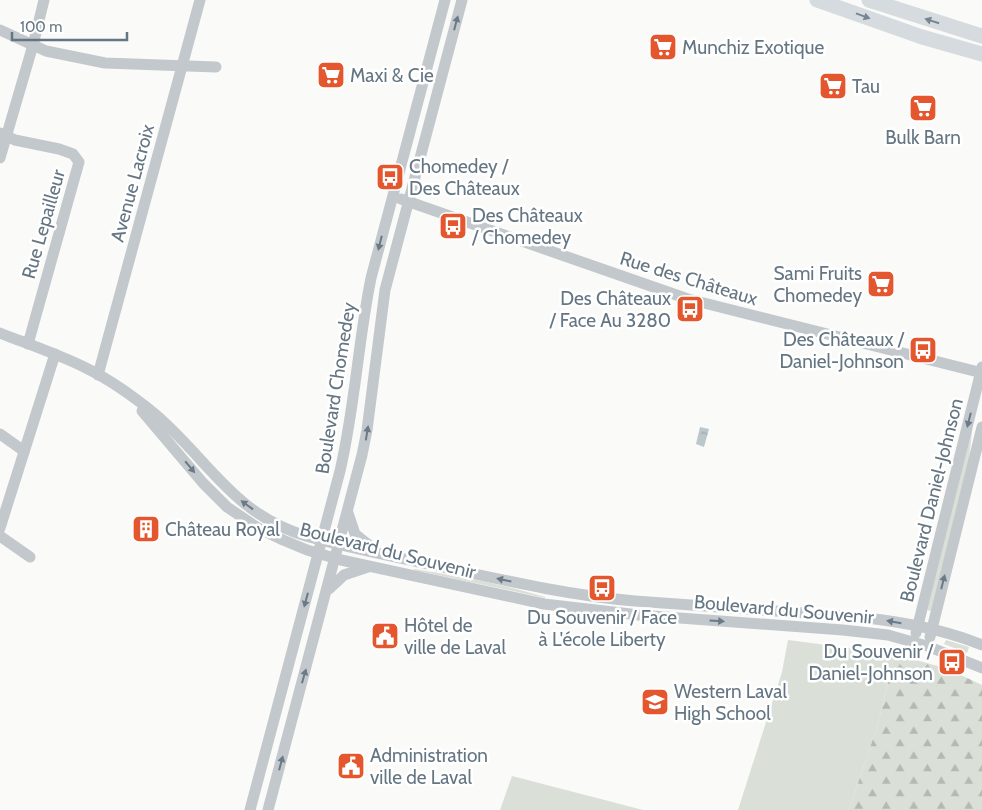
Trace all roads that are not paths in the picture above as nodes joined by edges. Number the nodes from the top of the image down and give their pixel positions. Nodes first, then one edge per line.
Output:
1 (44, 0) edge
2 (200, 0) edge
3 (445, 0) edge
4 (462, 0) edge
5 (817, 0) edge
6 (869, 0) edge
7 (0, 30) edge
8 (982, 36) edge
9 (34, 45) junction
10 (982, 54) edge
11 (182, 66) junction
12 (216, 67) dead end
13 (3, 135) edge
14 (0, 158) edge
15 (392, 196) junction
16 (408, 201) junction
17 (0, 333) edge
18 (28, 344) junction
19 (55, 354) junction
20 (981, 371) edge
21 (98, 374) junction
22 (126, 394) junction
23 (982, 427) edge
24 (0, 434) edge
25 (24, 451) junction
26 (348, 512) junction
27 (0, 528) edge
28 (0, 536) edge
29 (323, 540) junction
30 (339, 544) junction
31 (319, 553) junction
32 (379, 553) junction
33 (30, 557) dead end
34 (336, 558) junction
35 (370, 566) junction
36 (327, 590) junction
37 (918, 626) junction
38 (932, 630) junction
39 (914, 642) junction
40 (927, 646) junction
41 (982, 646) edge
42 (982, 668) edge
43 (250, 810) edge
44 (268, 810) edge

1 - 9 street
2 - 11 street, Avenue Lacroix
3 - 15 street, Boulevard Chomedey
16 -> 4 street, Boulevard Chomedey
5 -> 10 main road
8 -> 6 main road
7 - 9 street
9 - 11 street
9 - 13 street
11 - 12 street
11 - 21 street, Avenue Lacroix
13 - 14 street
13 - 18 street, Rue Lepailleur
15 - 16 street, Rue des Châteaux
15 -> 29 street, Boulevard Chomedey
16 - 20 street, Rue des Châteaux
26 -> 16 street, Boulevard Chomedey
17 - 18 street
18 - 19 street
19 - 21 street
19 - 25 street
20 -> 37 street, Boulevard Daniel-Johnson
21 - 22 street
29 -> 22 street, Boulevard du Souvenir
22 -> 31 street, Boulevard du Souvenir
38 -> 23 street, Boulevard Daniel-Johnson
24 - 25 street
25 - 27 street
26 - 30 street, Boulevard Chomedey
26 - 32 street
28 - 33 street
29 - 30 street, Boulevard du Souvenir
29 - 31 street, Boulevard Chomedey
30 - 32 street, Boulevard du Souvenir
30 - 34 street, Boulevard Chomedey
31 - 34 street, Boulevard du Souvenir
31 -> 43 street, Boulevard Chomedey
37 -> 32 street, Boulevard du Souvenir
34 - 35 street, Boulevard du Souvenir
34 - 36 street, Boulevard Chomedey
35 - 36 street
35 -> 39 street, Boulevard du Souvenir
44 -> 36 street, Boulevard Chomedey
37 - 38 street, Boulevard du Souvenir
37 - 39 street, Boulevard Daniel-Johnson
38 - 40 street, Boulevard Daniel-Johnson
38 - 41 street, Boulevard du Souvenir
39 - 40 street, Boulevard du Souvenir
40 - 42 street, Boulevard du Souvenir

